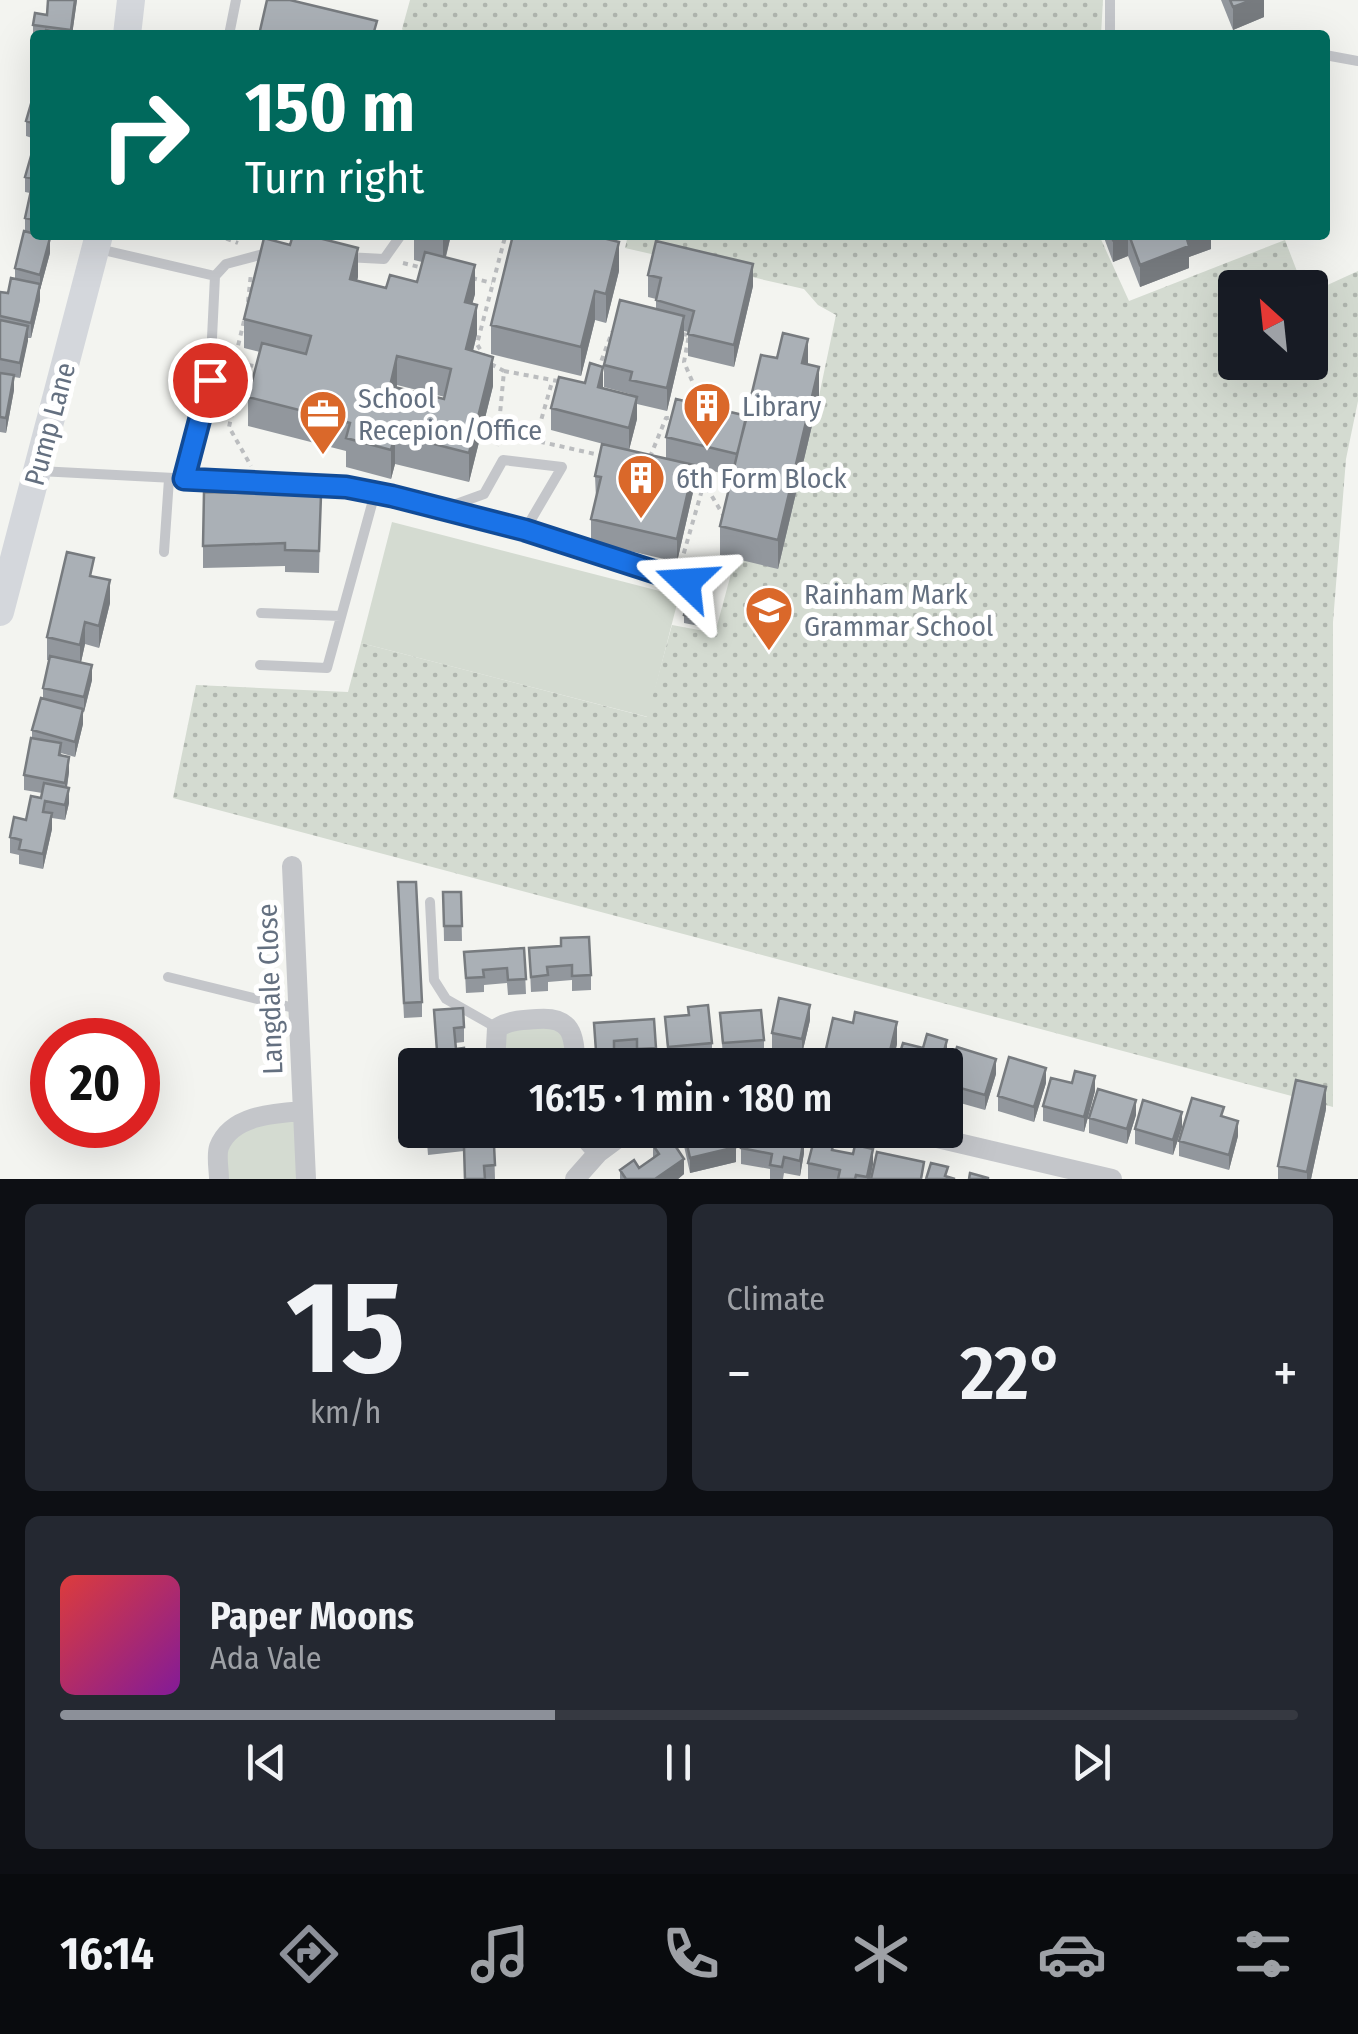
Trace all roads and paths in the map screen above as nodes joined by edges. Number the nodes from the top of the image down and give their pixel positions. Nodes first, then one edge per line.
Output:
1 (130, 0) edge
2 (236, 0) edge
3 (1110, 0) edge
4 (127, 30) edge
5 (230, 30) edge
6 (1110, 30) edge
7 (1330, 57) edge
8 (1358, 61) edge
9 (230, 240) edge
10 (398, 240) edge
11 (504, 240) edge
12 (98, 242) edge
13 (288, 246) edge
14 (334, 256) edge
15 (248, 258) junction
16 (384, 259) junction
17 (438, 271) edge
18 (456, 275) edge
19 (215, 276) junction
20 (493, 283) junction
21 (617, 318) edge
22 (671, 331) edge
23 (244, 364) junction
24 (261, 367) edge
25 (504, 371) junction
26 (240, 379) junction
27 (552, 382) junction
28 (566, 382) edge
29 (593, 383) edge
30 (206, 392) junction
31 (680, 419) edge
32 (708, 422) edge
33 (500, 432) junction
34 (536, 438) junction
35 (496, 448) dead end
36 (610, 457) edge
37 (646, 466) edge
38 (38, 471) junction
39 (675, 474) edge
40 (730, 478) edge
41 (170, 479) junction
42 (184, 479) junction
43 (249, 482) junction
44 (704, 483) junction
45 (375, 493) junction
46 (438, 511) junction
47 (728, 522) edge
48 (525, 530) junction
49 (164, 552) dead end
50 (682, 580) joint
51 (0, 612) edge
52 (261, 613) dead end
53 (341, 616) junction
54 (260, 664) dead end
55 (292, 866) dead end
56 (430, 902) dead end
57 (168, 977) dead end
58 (298, 1009) junction
59 (497, 1028) junction
60 (496, 1048) edge
61 (574, 1048) edge
62 (303, 1111) junction
63 (963, 1144) edge
64 (594, 1148) edge
65 (605, 1148) edge
66 (598, 1153) junction
67 (1098, 1177) edge
68 (219, 1179) edge
69 (306, 1179) edge
70 (575, 1179) edge

1 - 4 street
2 - 5 lane
3 - 6 lane
7 - 8 lane
9 - 15 path
10 - 16 lane
11 - 20 path
12 - 19 lane
12 - 38 street, Pump Lane
13 - 15 lane
14 - 16 lane
15 - 19 lane
15 - 23 path
16 - 17 path
18 - 20 path
19 - 30 lane
20 - 25 path
21 - 29 path
22 - 32 path
23 - 24 path
23 - 26 path
25 - 27 path
25 - 33 path
26 - 30 path
26 - 43 path
27 - 28 path
27 - 34 path
30 - 42 lane
31 - 37 path
33 - 34 path
33 - 35 path
34 - 36 path
38 - 41 lane
38 - 51 street, Pump Lane
39 - 44 path
40 - 44 path
41 - 42 lane
41 - 49 lane
42 - 43 lane
43 - 45 lane
44 - 47 path
44 - 50 path
45 - 46 lane
45 - 53 lane
46 - 48 lane
46 - 48 lane
48 - 50 lane
52 - 53 lane
53 - 54 lane
55 - 58 street, Langdale Close
56 - 59 lane
57 - 58 lane
58 - 62 street, Langdale Close
59 - 60 street
59 - 61 street
62 - 68 street, Langdale Close
62 - 69 street, Langdale Close
63 - 67 street
64 - 66 street
65 - 66 street
66 - 70 street

